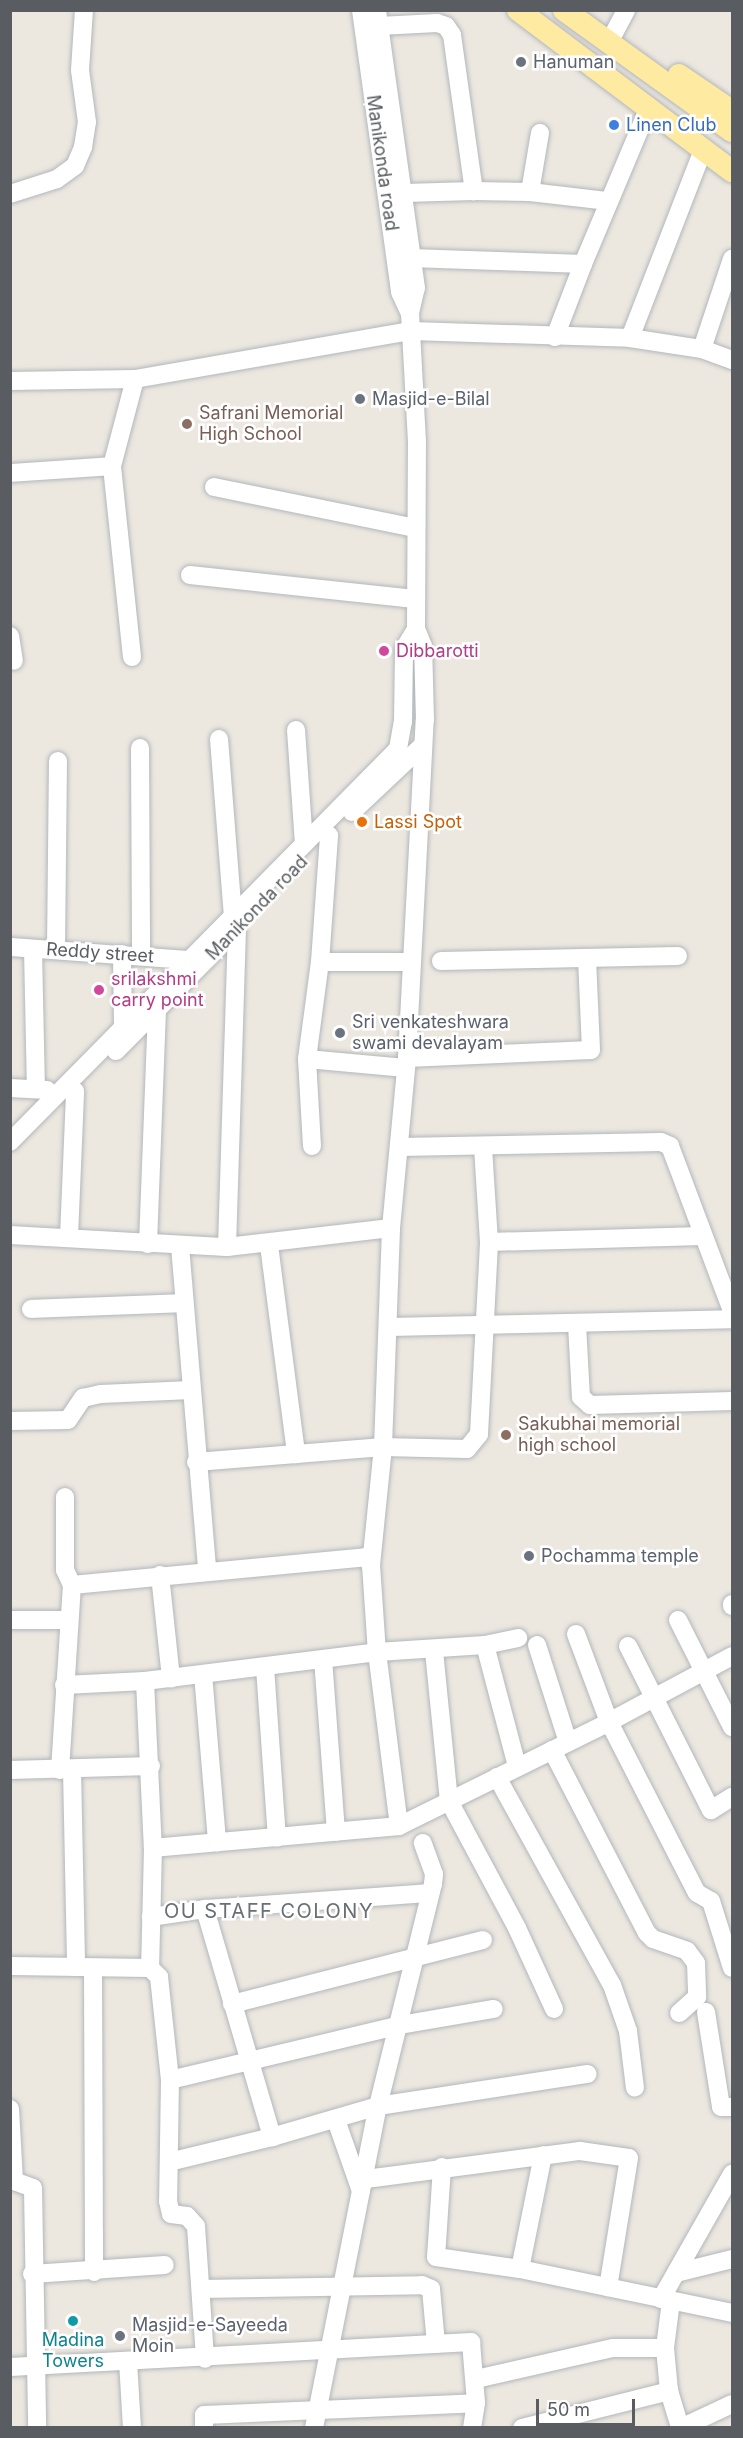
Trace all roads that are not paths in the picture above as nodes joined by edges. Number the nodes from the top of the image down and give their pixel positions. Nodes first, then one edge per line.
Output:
1 (84, 10) edge
2 (361, 10) edge
3 (518, 10) edge
4 (535, 10) edge
5 (564, 10) edge
6 (586, 10) edge
7 (626, 10) edge
8 (378, 18) edge
9 (614, 33) junction
10 (648, 109) junction
11 (732, 111) edge
12 (732, 131) edge
13 (540, 133) dead end
14 (703, 150) junction
15 (732, 154) edge
16 (732, 171) edge
17 (474, 191) junction
18 (530, 192) junction
19 (404, 193) junction
20 (10, 194) edge
21 (608, 201) junction
22 (412, 258) junction
23 (732, 259) edge
24 (583, 264) junction
25 (410, 313) junction
26 (411, 331) junction
27 (555, 337) junction
28 (630, 338) junction
29 (702, 349) junction
30 (732, 360) edge
31 (135, 380) junction
32 (10, 381) edge
33 (112, 466) junction
34 (10, 473) edge
35 (214, 487) dead end
36 (416, 528) junction
37 (190, 575) dead end
38 (415, 599) junction
39 (416, 629) junction
40 (10, 636) edge
41 (132, 657) dead end
42 (14, 660) dead end
43 (296, 730) dead end
44 (402, 731) junction
45 (219, 739) dead end
46 (422, 747) junction
47 (141, 748) dead end
48 (58, 761) dead end
49 (329, 835) junction
50 (304, 844) junction
51 (235, 923) junction
52 (10, 947) edge
53 (33, 949) junction
54 (56, 950) junction
55 (122, 954) junction
56 (141, 954) junction
57 (678, 956) dead end
58 (587, 958) junction
59 (189, 960) junction
60 (441, 961) dead end
61 (320, 962) junction
62 (411, 962) junction
63 (157, 1010) junction
64 (123, 1025) junction
65 (307, 1059) junction
66 (407, 1063) junction
67 (10, 1088) edge
68 (36, 1088) junction
69 (67, 1092) junction
70 (10, 1142) edge
71 (312, 1146) dead end
72 (400, 1147) junction
73 (483, 1147) junction
74 (10, 1156) edge
75 (391, 1228) junction
76 (10, 1236) edge
77 (702, 1236) junction
78 (69, 1238) junction
79 (489, 1242) junction
80 (148, 1244) junction
81 (269, 1245) junction
82 (180, 1246) junction
83 (227, 1247) junction
84 (184, 1303) junction
85 (32, 1309) dead end
86 (732, 1311) edge
87 (732, 1319) edge
88 (577, 1323) junction
89 (388, 1327) junction
90 (484, 1327) junction
91 (191, 1390) junction
92 (732, 1401) edge
93 (10, 1421) edge
94 (383, 1447) junction
95 (296, 1454) junction
96 (196, 1462) junction
97 (65, 1497) dead end
98 (371, 1565) junction
99 (207, 1569) junction
100 (160, 1575) junction
101 (72, 1585) junction
102 (10, 1620) edge
103 (67, 1620) junction
104 (678, 1620) dead end
105 (576, 1634) dead end
106 (518, 1638) dead end
107 (485, 1645) junction
108 (537, 1645) dead end
109 (628, 1646) dead end
110 (434, 1651) junction
111 (377, 1652) junction
112 (732, 1656) edge
113 (323, 1659) junction
114 (265, 1666) junction
115 (704, 1671) junction
116 (203, 1674) junction
117 (171, 1678) junction
118 (145, 1681) junction
119 (64, 1685) junction
120 (657, 1697) junction
121 (609, 1722) junction
122 (732, 1727) edge
123 (560, 1746) junction
124 (151, 1766) junction
125 (517, 1766) junction
126 (10, 1770) edge
127 (66, 1770) junction
128 (497, 1777) junction
129 (732, 1797) edge
130 (449, 1801) junction
131 (399, 1826) junction
132 (336, 1832) junction
133 (277, 1838) junction
134 (217, 1842) junction
135 (423, 1843) dead end
136 (153, 1848) junction
137 (429, 1893) junction
138 (205, 1909) junction
139 (151, 1917) junction
140 (483, 1940) dead end
141 (412, 1957) junction
142 (10, 1966) edge
143 (84, 1968) junction
144 (150, 1968) junction
145 (732, 1968) edge
146 (232, 2004) junction
147 (494, 2009) dead end
148 (554, 2009) dead end
149 (706, 2012) dead end
150 (679, 2013) dead end
151 (400, 2025) junction
152 (247, 2059) junction
153 (588, 2074) dead end
154 (171, 2080) junction
155 (635, 2088) dead end
156 (378, 2106) junction
157 (732, 2107) edge
158 (10, 2109) edge
159 (336, 2120) junction
160 (272, 2137) junction
161 (543, 2155) junction
162 (169, 2162) junction
163 (442, 2167) junction
164 (732, 2174) edge
165 (363, 2185) junction
166 (732, 2259) edge
167 (165, 2265) dead end
168 (520, 2269) junction
169 (94, 2272) junction
170 (676, 2273) junction
171 (32, 2274) junction
172 (342, 2285) junction
173 (608, 2287) junction
174 (201, 2289) junction
175 (666, 2300) junction
176 (732, 2313) edge
177 (436, 2344) junction
178 (665, 2348) junction
179 (328, 2350) junction
180 (205, 2359) junction
181 (128, 2361) junction
182 (36, 2365) junction
183 (10, 2367) edge
184 (476, 2379) junction
185 (669, 2391) junction
186 (476, 2403) junction
187 (732, 2404) edge
188 (315, 2418) edge
189 (37, 2427) edge
190 (132, 2427) edge
191 (204, 2427) edge
192 (472, 2427) edge
193 (522, 2427) edge
194 (680, 2427) edge

1 - 20 street
2 - 25 street, Manikonda road
3 - 10 main road
4 - 15 main road
5 - 12 main road
6 - 9 main road
7 - 9 street
8 - 17 street
8 - 19 street, Manikonda road
9 - 11 main road
10 - 14 main road
10 - 21 street
13 - 18 street
14 - 16 main road
14 - 28 street
17 - 18 street
17 - 19 street
18 - 21 street
19 - 22 street, Manikonda road
21 - 24 street
22 - 24 street
22 - 25 street, Manikonda road
23 - 29 street
24 - 27 street
25 - 26 street, Manikonda road
26 - 27 street
26 - 31 street
26 - 36 street, Manikonda road
27 - 28 street
28 - 29 street
29 - 30 street
31 - 32 street
31 - 33 street
33 - 34 street
33 - 41 street
35 - 36 street
36 - 38 street, Manikonda road
37 - 38 street
38 - 39 street, Manikonda road
39 - 44 street, Manikonda road
39 - 46 street, Manikonda road
40 - 42 street
43 - 50 street
44 - 46 street
44 - 50 street, Manikonda road
45 - 51 street
46 - 49 street, Manikonda road
46 - 62 street
47 - 56 street
48 - 54 street
49 - 51 street, Manikonda road
49 - 61 street
50 - 51 street, Manikonda road
51 - 59 street, Manikonda road
51 - 63 street, Manikonda road
51 - 83 street
52 - 53 street, Reddy street
53 - 54 street, Reddy street
53 - 68 street
54 - 55 street, Reddy street
55 - 56 street, Reddy street
55 - 64 street
56 - 59 street, Reddy street
57 - 58 street
58 - 60 street
58 - 66 street
59 - 64 street, Manikonda road
61 - 62 street
61 - 65 street
62 - 66 street
63 - 69 street, Manikonda road
63 - 80 street
64 - 69 street, Manikonda road
65 - 66 street
65 - 71 street
66 - 72 street
67 - 68 street
68 - 69 street
69 - 70 street, Manikonda road
69 - 74 street, Manikonda road
69 - 78 street
72 - 73 street
72 - 75 street
73 - 77 street
73 - 79 street
75 - 81 street
75 - 89 street
76 - 78 street
77 - 79 street
77 - 86 street
78 - 80 street
79 - 90 street
80 - 82 street
81 - 83 street
81 - 95 street
82 - 83 street
82 - 84 street
84 - 85 street
84 - 91 street
87 - 88 street
88 - 90 street
88 - 92 street
89 - 90 street
89 - 94 street
90 - 94 street
91 - 93 street
91 - 96 street
94 - 95 street
94 - 98 street
95 - 96 street
96 - 99 street
97 - 101 street
98 - 99 street
98 - 111 street
99 - 100 street
100 - 101 street
100 - 117 street
101 - 103 street
102 - 103 street
103 - 119 street
104 - 115 street
105 - 121 street
106 - 107 street
107 - 110 street
107 - 125 street
108 - 123 street
109 - 120 street
110 - 111 street
110 - 130 street
111 - 113 street
111 - 131 street
112 - 115 street
113 - 114 street
113 - 132 street
114 - 116 street
114 - 133 street
115 - 120 street
115 - 122 street
116 - 117 street
116 - 134 street
117 - 118 street
118 - 119 street
118 - 124 street
119 - 127 street
120 - 121 street
120 - 129 street
121 - 123 street
121 - 145 street
123 - 125 street
123 - 150 street
124 - 127 street
124 - 136 street
125 - 128 street
126 - 127 street
127 - 143 street
128 - 130 street
128 - 155 street
130 - 131 street
130 - 148 street
131 - 132 street
132 - 133 street
133 - 134 street
134 - 136 street
135 - 137 street
136 - 139 street
137 - 138 street
137 - 141 street
138 - 139 street
138 - 146 street
139 - 144 street
140 - 141 street
141 - 146 street
141 - 151 street
142 - 143 street
143 - 144 street
143 - 169 street
144 - 154 street
146 - 152 street
147 - 151 street
149 - 157 street
151 - 152 street
151 - 156 street
152 - 154 street
152 - 160 street
153 - 156 street
154 - 162 street
156 - 159 street
156 - 165 street
158 - 171 street
159 - 160 street
159 - 165 street
160 - 162 street
161 - 163 street
161 - 168 street
161 - 173 street
162 - 174 street
163 - 165 street
163 - 168 street
164 - 170 street
165 - 172 street
166 - 170 street
167 - 169 street
168 - 173 street
169 - 171 street
170 - 175 street
171 - 182 street
172 - 174 street
172 - 177 street
172 - 179 street
173 - 175 street
174 - 180 street
175 - 176 street
175 - 178 street
177 - 179 street
177 - 184 street
178 - 184 street
178 - 185 street
179 - 180 street
179 - 188 street
180 - 181 street
181 - 182 street
181 - 190 street
182 - 183 street
182 - 189 street
184 - 186 street
185 - 193 street
185 - 194 street
186 - 188 street
186 - 192 street
187 - 194 street
188 - 191 street

